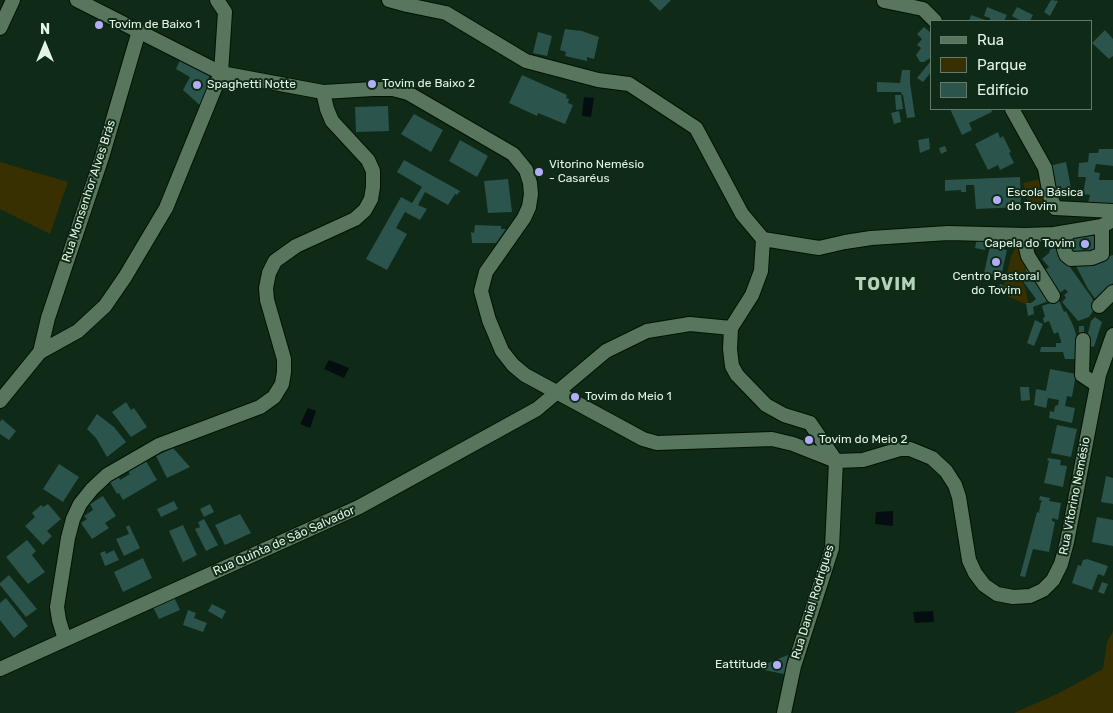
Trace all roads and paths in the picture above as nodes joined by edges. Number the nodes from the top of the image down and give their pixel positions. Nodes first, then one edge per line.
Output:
1 (13, 0) edge
2 (217, 0) edge
3 (390, 0) edge
4 (884, 0) edge
5 (84, 1) edge
6 (934, 20) edge
7 (0, 28) edge
8 (139, 31) junction
9 (221, 73) junction
10 (323, 92) junction
11 (1013, 110) edge
12 (1113, 212) edge
13 (1108, 223) edge
14 (1067, 232) junction
15 (1025, 235) junction
16 (763, 239) junction
17 (1113, 292) edge
18 (1053, 296) dead end
19 (1099, 306) dead end
20 (731, 328) junction
21 (1113, 335) edge
22 (1082, 340) dead end
23 (40, 352) junction
24 (1097, 385) junction
25 (557, 392) junction
26 (0, 402) edge
27 (836, 461) junction
28 (65, 640) junction
29 (0, 669) edge
30 (784, 713) edge

1 - 7 street
2 - 9 street
3 - 16 street
4 - 6 street
5 - 8 street
8 - 9 street
8 - 23 street, Rua Monsenhor Alves Brás
9 - 10 street
9 - 23 street
10 - 25 street
10 - 28 street
11 - 12 street
13 - 14 street
13 - 14 street
14 - 15 street
15 - 16 street
15 - 18 street
16 - 20 street
17 - 19 street
20 - 25 street, Rua Quinta de São Salvador
20 - 27 street
21 - 24 street, Rua Vitorino Nemésio
22 - 24 street
23 - 26 street
24 - 27 street, Rua Vitorino Nemésio
25 - 27 street
25 - 28 street, Rua Quinta de São Salvador
27 - 30 street, Rua Daniel Rodrigues
28 - 29 street, Rua Quinta de São Salvador

